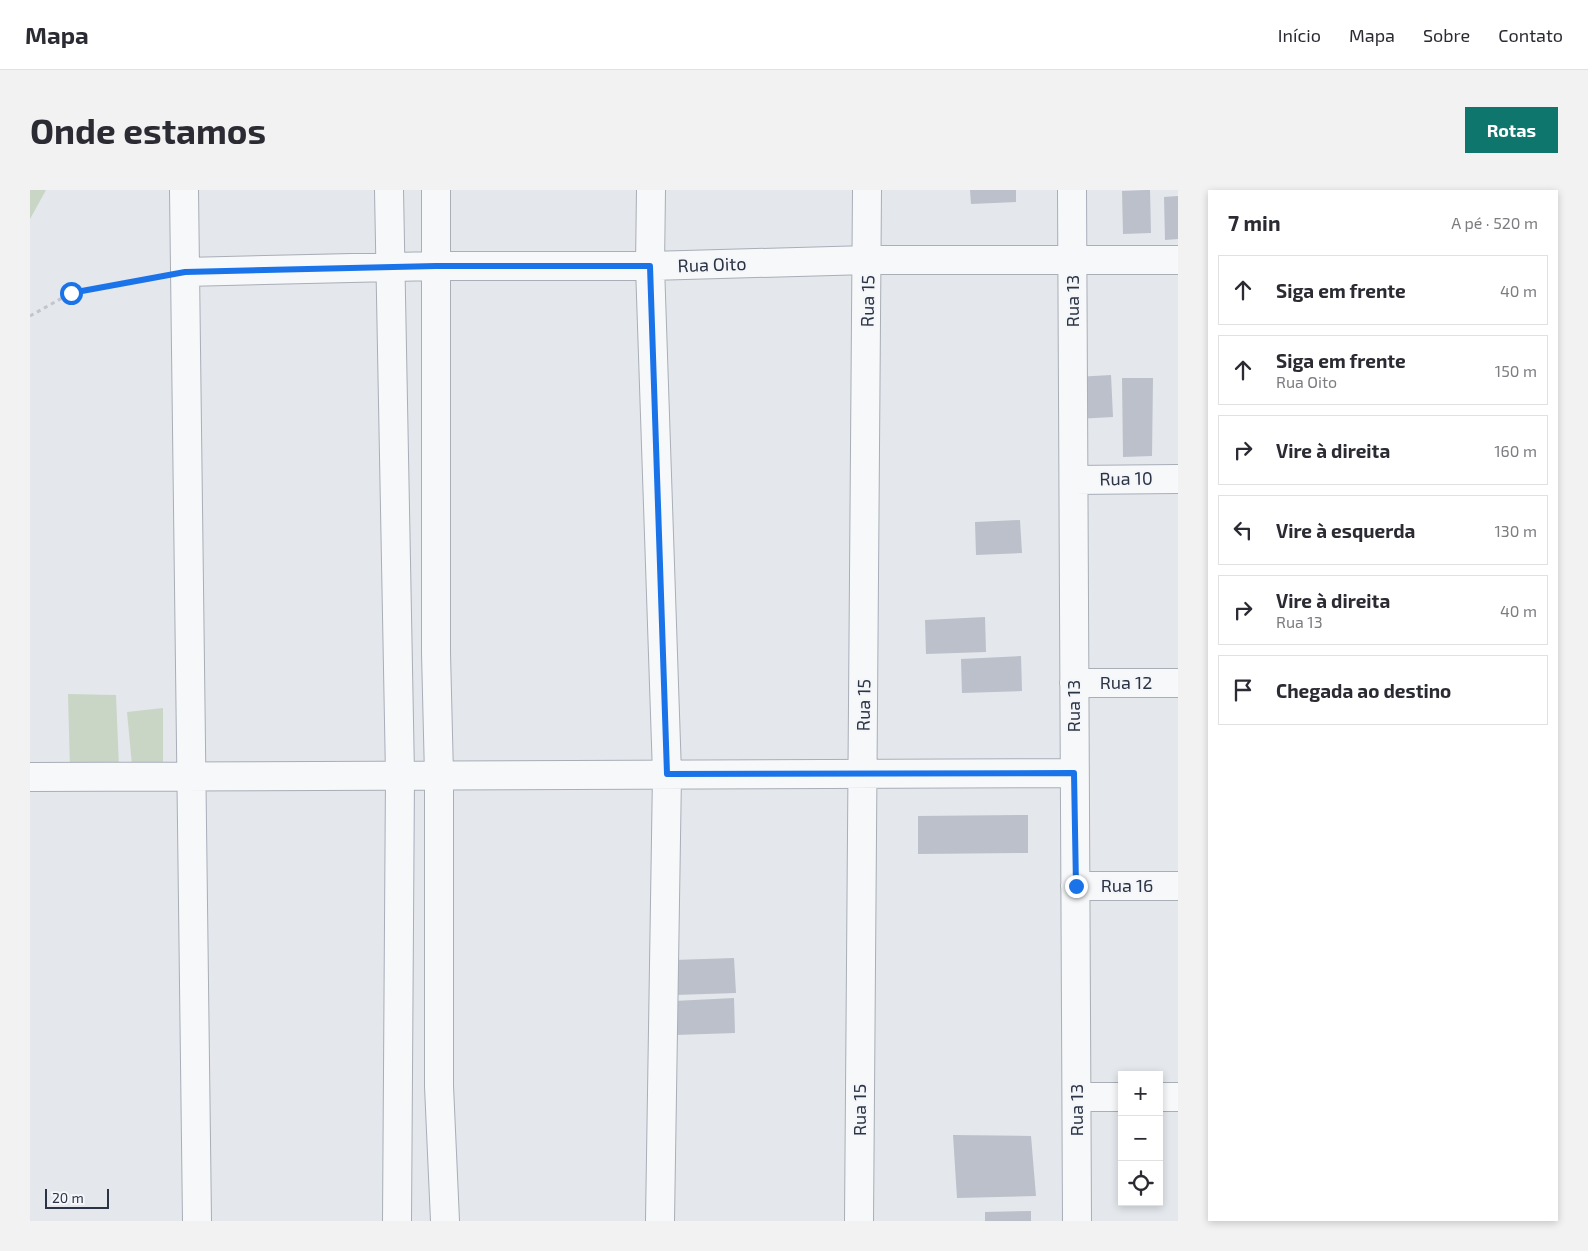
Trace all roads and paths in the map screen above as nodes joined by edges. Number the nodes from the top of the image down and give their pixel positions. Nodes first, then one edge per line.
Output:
1 (184, 190) edge
2 (390, 190) edge
3 (436, 190) edge
4 (650, 190) edge
5 (867, 190) edge
6 (1072, 190) edge
7 (868, 260) junction
8 (1073, 260) junction
9 (1178, 260) edge
10 (436, 266) junction
11 (650, 266) junction
12 (390, 268) junction
13 (185, 272) junction
14 (30, 316) edge
15 (1178, 479) edge
16 (1074, 480) junction
17 (1074, 683) junction
18 (1178, 683) edge
19 (1074, 773) junction
20 (667, 774) junction
21 (863, 774) junction
22 (400, 775) junction
23 (190, 776) junction
24 (439, 776) junction
25 (30, 777) edge
26 (1076, 886) junction
27 (1178, 886) edge
28 (1077, 1097) junction
29 (1118, 1097) edge
30 (1163, 1097) edge
31 (1178, 1097) edge
32 (197, 1221) edge
33 (397, 1221) edge
34 (445, 1221) edge
35 (660, 1221) edge
36 (859, 1221) edge
37 (1077, 1221) edge

1 - 13 street
2 - 12 street
3 - 10 street
4 - 11 street
5 - 7 street, Rua 15
6 - 8 street, Rua 13
7 - 8 street, Rua Oito
7 - 11 street, Rua Oito
7 - 21 street, Rua 15
8 - 9 street, Rua Oito
8 - 16 street, Rua 13
10 - 11 street, Rua Oito
10 - 12 street, Rua Oito
10 - 24 street
11 - 20 street
12 - 13 street, Rua Oito
12 - 22 street
13 - 14 path
13 - 23 street
15 - 16 street, Rua 10
16 - 17 street, Rua 13
17 - 18 street, Rua 12
17 - 19 street, Rua 13
19 - 21 street
19 - 26 street, Rua 13
20 - 21 street
20 - 24 street
20 - 35 street
21 - 36 street, Rua 15
22 - 23 street
22 - 24 street
22 - 33 street
23 - 25 street
23 - 32 street
24 - 34 street
26 - 27 street, Rua 16
26 - 28 street, Rua 13
28 - 29 street
28 - 37 street, Rua 13
30 - 31 street

